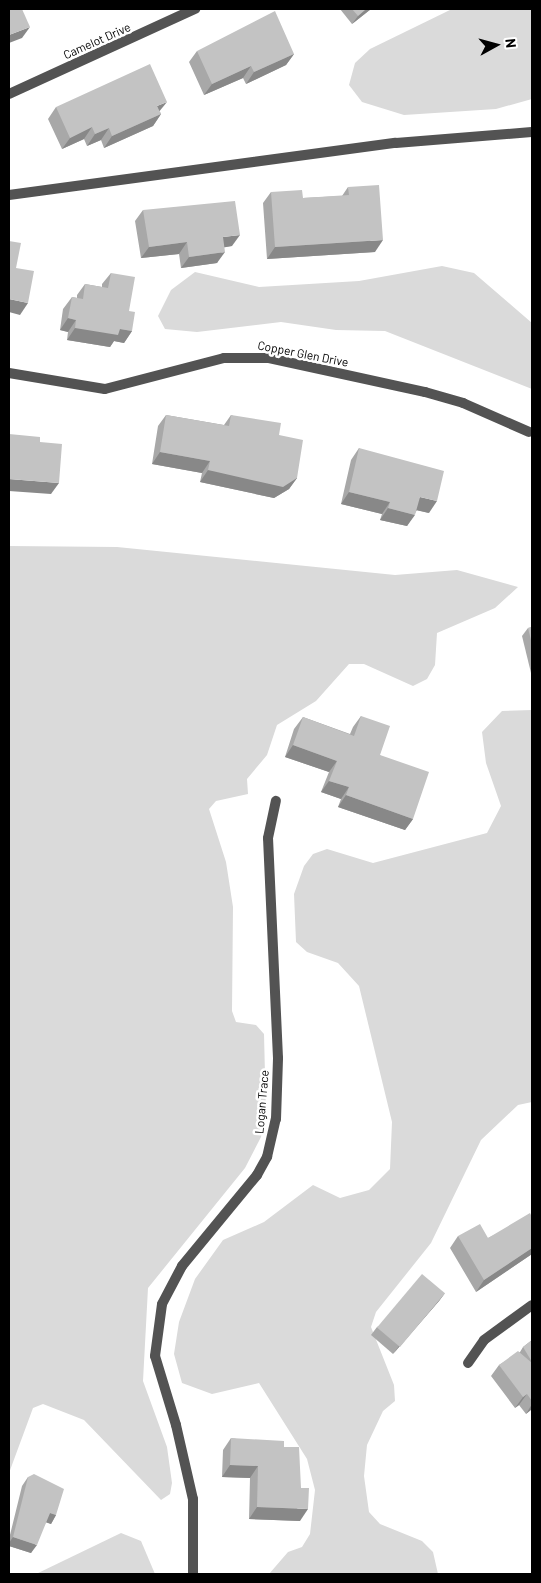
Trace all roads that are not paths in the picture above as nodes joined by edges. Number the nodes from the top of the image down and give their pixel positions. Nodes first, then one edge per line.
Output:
1 (195, 9) edge
2 (9, 94) edge
3 (532, 132) edge
4 (9, 195) edge
5 (9, 373) edge
6 (530, 432) dead end
7 (276, 801) dead end
8 (532, 1305) edge
9 (468, 1363) dead end
10 (193, 1574) edge

1 - 2 street, Camelot Drive
3 - 4 street
5 - 6 street, Copper Glen Drive
7 - 10 street, Logan Trace
8 - 9 street

